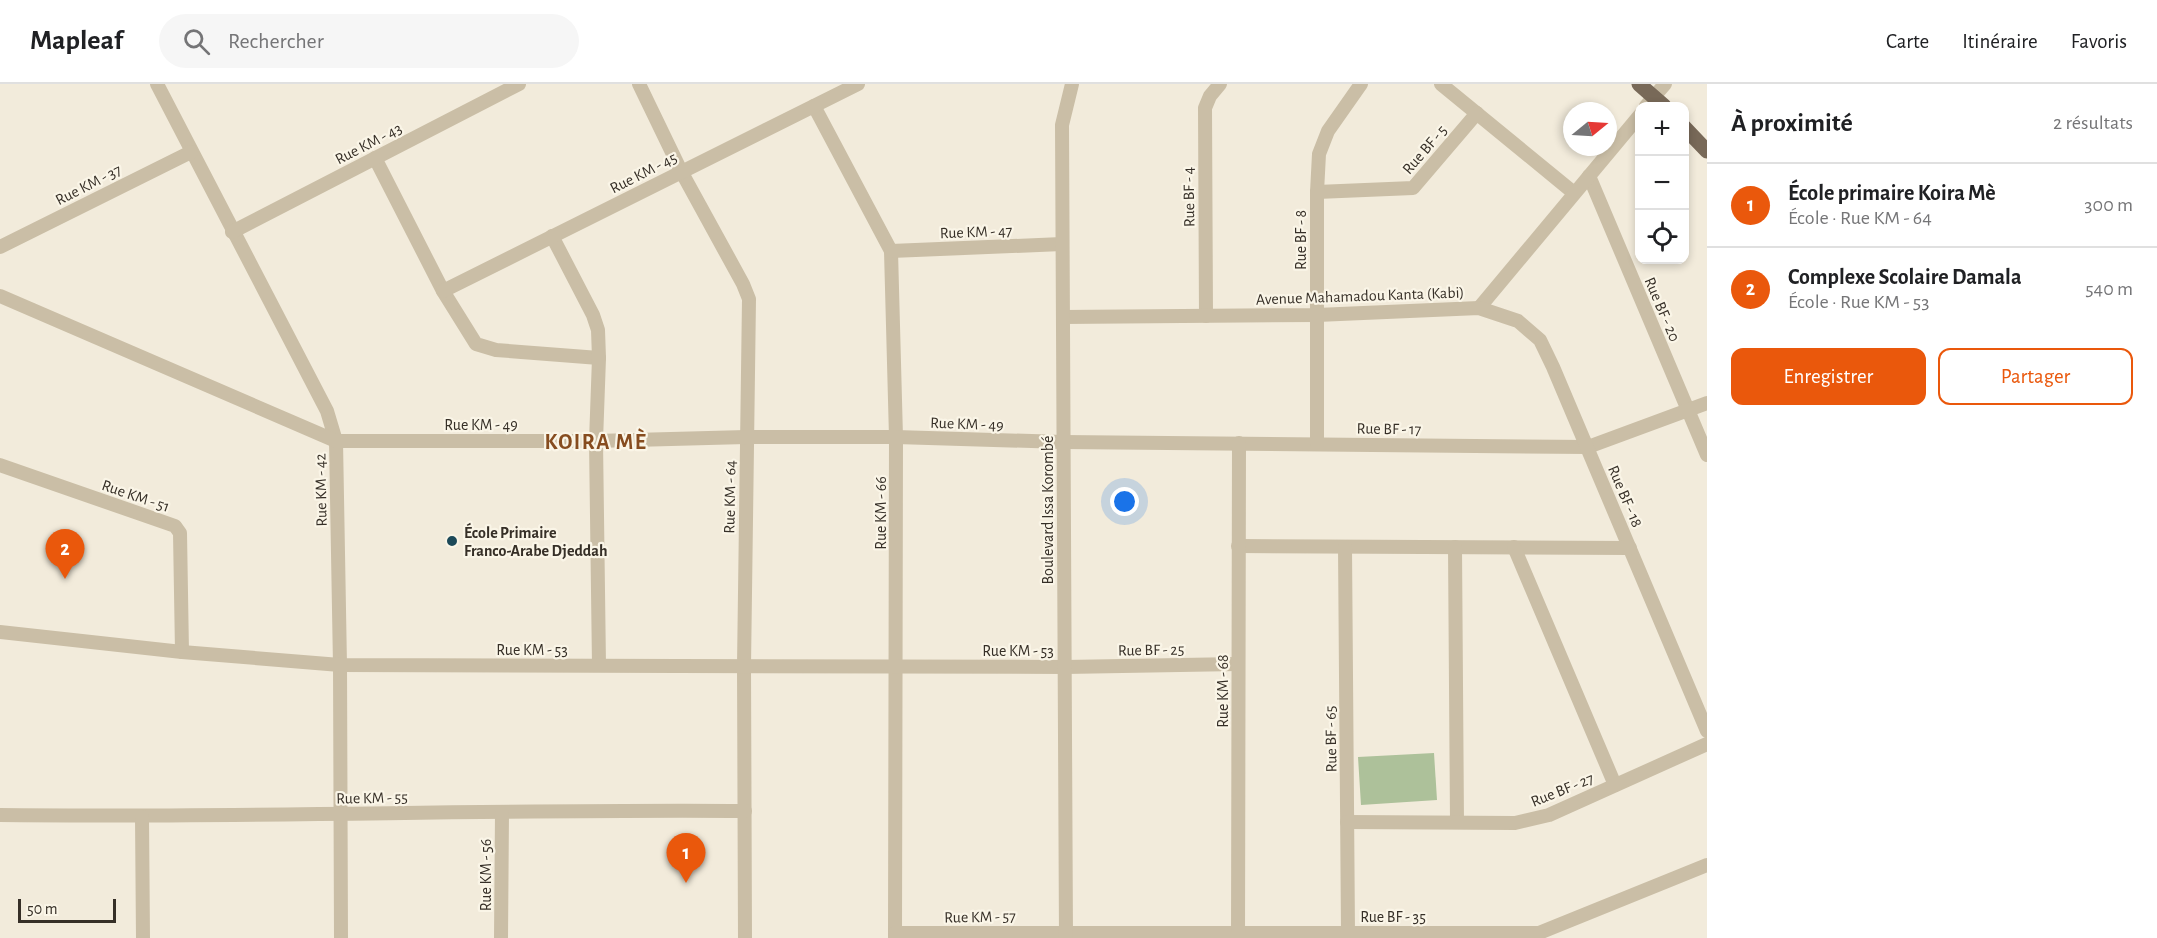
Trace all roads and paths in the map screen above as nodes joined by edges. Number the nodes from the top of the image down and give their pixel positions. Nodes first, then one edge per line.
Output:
1 (157, 84) edge
2 (519, 84) edge
3 (639, 84) edge
4 (858, 84) edge
5 (1072, 84) edge
6 (1220, 84) edge
7 (1361, 84) edge
8 (1441, 84) edge
9 (1639, 84) edge
10 (1665, 84) edge
11 (1654, 102) edge
12 (1656, 102) edge
13 (814, 106) junction
14 (1477, 113) junction
15 (1635, 121) edge
16 (1689, 132) edge
17 (1707, 151) edge
18 (191, 152) junction
19 (375, 158) junction
20 (681, 171) junction
21 (1589, 176) junction
22 (1317, 192) junction
23 (1574, 193) junction
24 (232, 232) junction
25 (552, 236) junction
26 (1062, 244) junction
27 (0, 247) edge
28 (891, 251) junction
29 (443, 291) junction
30 (0, 296) edge
31 (1479, 308) junction
32 (1206, 315) junction
33 (1317, 315) junction
34 (1063, 317) junction
35 (599, 358) junction
36 (1707, 403) edge
37 (1688, 411) junction
38 (746, 437) junction
39 (896, 437) junction
40 (336, 441) junction
41 (596, 441) junction
42 (1064, 442) junction
43 (1239, 443) junction
44 (1317, 444) junction
45 (1588, 447) junction
46 (1707, 455) edge
47 (0, 465) edge
48 (1238, 546) junction
49 (1344, 547) junction
50 (1455, 547) junction
51 (1514, 548) junction
52 (1630, 548) junction
53 (0, 632) edge
54 (182, 652) junction
55 (1238, 664) junction
56 (340, 665) junction
57 (599, 665) junction
58 (897, 665) junction
59 (744, 666) junction
60 (1065, 667) junction
61 (1707, 731) edge
62 (1707, 744) edge
63 (1615, 785) junction
64 (745, 811) junction
65 (502, 813) junction
66 (341, 814) junction
67 (0, 815) edge
68 (142, 817) junction
69 (1347, 822) junction
70 (1457, 822) junction
71 (1707, 866) edge
72 (1348, 932) junction
73 (1066, 935) edge
74 (1238, 935) edge
75 (1540, 935) edge
76 (895, 936) edge
77 (143, 938) edge
78 (341, 938) edge
79 (501, 938) edge
80 (746, 938) edge

1 - 18 street, Rue KM - 42
2 - 19 street, Rue KM - 43
3 - 20 street, Rue KM - 64
4 - 13 street, Rue KM - 45
5 - 26 street, Boulevard Issa Korombé
6 - 32 street, Rue BF - 4
7 - 22 street, Rue BF - 8
8 - 14 street
9 - 11 main road
10 - 12 street
13 - 20 street, Rue KM - 45
13 - 28 street, Rue KM - 66
14 - 22 street, Rue BF - 5
14 - 23 street
15 - 21 street, Avenue Mahamadou Kanta (Kabi)
16 - 17 main road
18 - 24 street, Rue KM - 42
18 - 27 street, Rue KM - 37
19 - 24 street, Rue KM - 43
19 - 29 street
20 - 25 street, Rue KM - 45
20 - 38 street, Rue KM - 64
21 - 23 street, Avenue Mahamadou Kanta (Kabi)
21 - 37 street, Rue BF - 20
22 - 33 street, Rue BF - 8
23 - 31 street, Avenue Mahamadou Kanta (Kabi)
24 - 40 street, Rue KM - 42
25 - 29 street, Rue KM - 45
25 - 35 street
26 - 28 street, Rue KM - 47
26 - 34 street, Boulevard Issa Korombé
28 - 39 street, Rue KM - 66
29 - 35 street
30 - 40 street, Rue KM - 49
31 - 33 street, Avenue Mahamadou Kanta (Kabi)
31 - 45 street, Rue BF - 18
32 - 33 street, Avenue Mahamadou Kanta (Kabi)
32 - 34 street, Avenue Mahamadou Kanta (Kabi)
33 - 44 street, Rue BF - 8
34 - 42 street, Boulevard Issa Korombé
35 - 41 street
36 - 37 street, Rue BF - 17
37 - 45 street, Rue BF - 17
37 - 46 street, Rue BF - 20
38 - 39 street, Rue KM - 49
38 - 41 street, Rue KM - 49
38 - 59 street, Rue KM - 64
39 - 42 street, Rue KM - 49
39 - 58 street, Rue KM - 66
40 - 41 street, Rue KM - 49
40 - 56 street, Rue KM - 42
41 - 57 street
42 - 43 street, Rue BF - 17
42 - 60 street, Boulevard Issa Korombé
43 - 44 street, Rue BF - 17
43 - 48 street, Rue KM - 68
44 - 45 street, Rue BF - 17
45 - 52 street, Rue BF - 18
47 - 54 street, Rue KM - 51
48 - 49 street
48 - 55 street, Rue KM - 68
49 - 50 street
49 - 69 street, Rue BF - 65
50 - 51 street
50 - 70 street
51 - 52 street
51 - 63 street
52 - 61 street, Rue BF - 18
53 - 54 street, Rue KM - 53
54 - 56 street, Rue KM - 53
55 - 60 street, Rue BF - 25
55 - 74 street, Rue KM - 68
56 - 57 street, Rue KM - 53
56 - 66 street, Rue KM - 42
57 - 59 street, Rue KM - 53
58 - 59 street, Rue KM - 53
58 - 60 street, Rue KM - 53
58 - 76 street, Rue KM - 66
59 - 64 street, Rue KM - 64
60 - 73 street, Boulevard Issa Korombé
62 - 63 street, Rue BF - 27
63 - 70 street, Rue BF - 27
64 - 65 street, Rue KM - 55
64 - 80 street, Rue KM - 64
65 - 66 street, Rue KM - 55
65 - 79 street, Rue KM - 56
66 - 68 street, Rue KM - 55
66 - 78 street, Rue KM - 42
67 - 68 street, Rue KM - 55
68 - 77 street
69 - 70 street, Rue BF - 27
69 - 72 street, Rue BF - 65
71 - 75 street, Rue BF - 35
72 - 74 street, Rue BF - 35
72 - 75 street, Rue BF - 35
73 - 74 street, Rue BF - 35
73 - 76 street, Rue KM - 57

